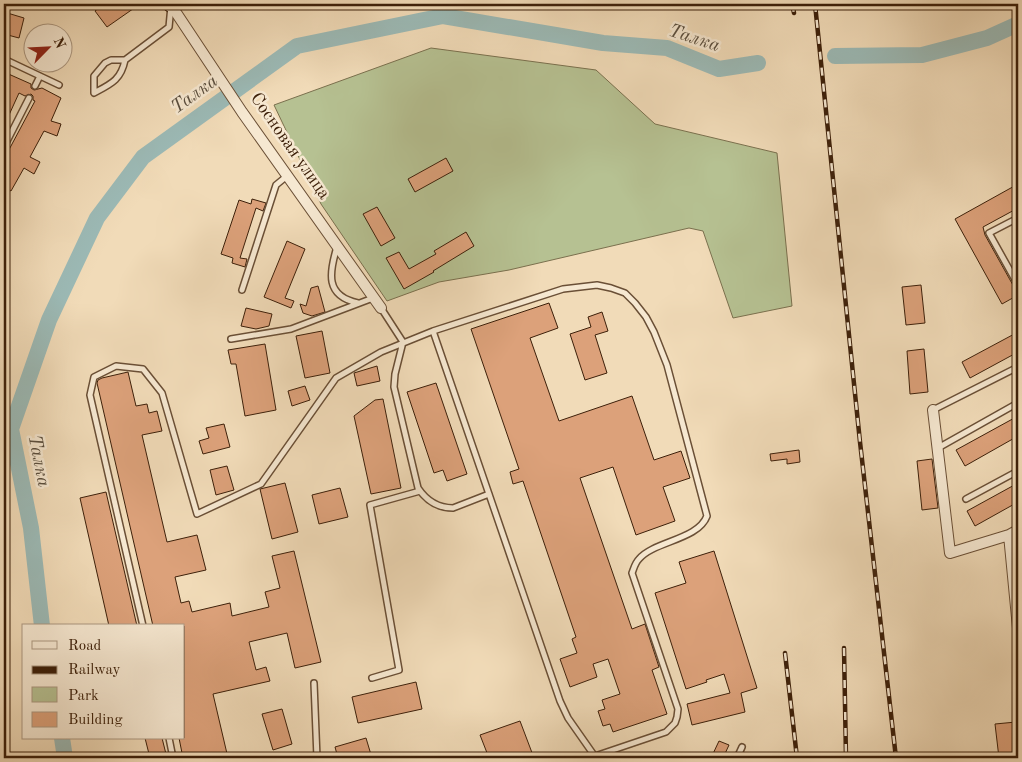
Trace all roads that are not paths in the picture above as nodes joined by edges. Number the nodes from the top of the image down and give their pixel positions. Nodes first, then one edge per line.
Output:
1 (172, 4) edge
2 (4, 59) edge
3 (125, 60) junction
4 (40, 76) junction
5 (59, 85) dead end
6 (34, 86) dead end
7 (28, 98) dead end
8 (4, 147) edge
9 (287, 175) junction
10 (1018, 218) edge
11 (337, 246) junction
12 (1018, 285) edge
13 (242, 290) dead end
14 (373, 298) junction
15 (358, 303) junction
16 (381, 308) joint
17 (433, 331) junction
18 (231, 339) dead end
19 (403, 342) junction
20 (1018, 367) edge
21 (1018, 404) edge
22 (933, 410) joint
23 (938, 448) junction
24 (1018, 471) edge
25 (420, 491) junction
26 (488, 494) junction
27 (966, 499) dead end
28 (1014, 532) edge
29 (143, 624) edge
30 (1018, 628) edge
31 (372, 678) dead end
32 (314, 683) dead end
33 (169, 740) edge
34 (742, 747) dead end
35 (595, 757) edge
36 (173, 758) edge
37 (316, 758) edge
38 (737, 758) edge

1 - 3 lane
1 - 9 street, Сосновая улица
2 - 4 lane
3 - 3 lane
4 - 5 lane
4 - 6 lane
7 - 8 lane
9 - 11 street, Сосновая улица
9 - 13 lane
10 - 12 lane
11 - 14 street, Сосновая улица
11 - 15 lane
14 - 15 lane
14 - 16 street, Сосновая улица
15 - 18 lane
16 - 19 lane
17 - 19 lane
17 - 26 lane
17 - 35 lane
19 - 25 lane
19 - 29 lane
20 - 22 lane
21 - 23 lane
22 - 23 street
23 - 28 street
24 - 27 lane
25 - 26 lane
25 - 31 lane
26 - 35 lane
28 - 30 street
32 - 37 lane
33 - 36 lane
34 - 38 lane

